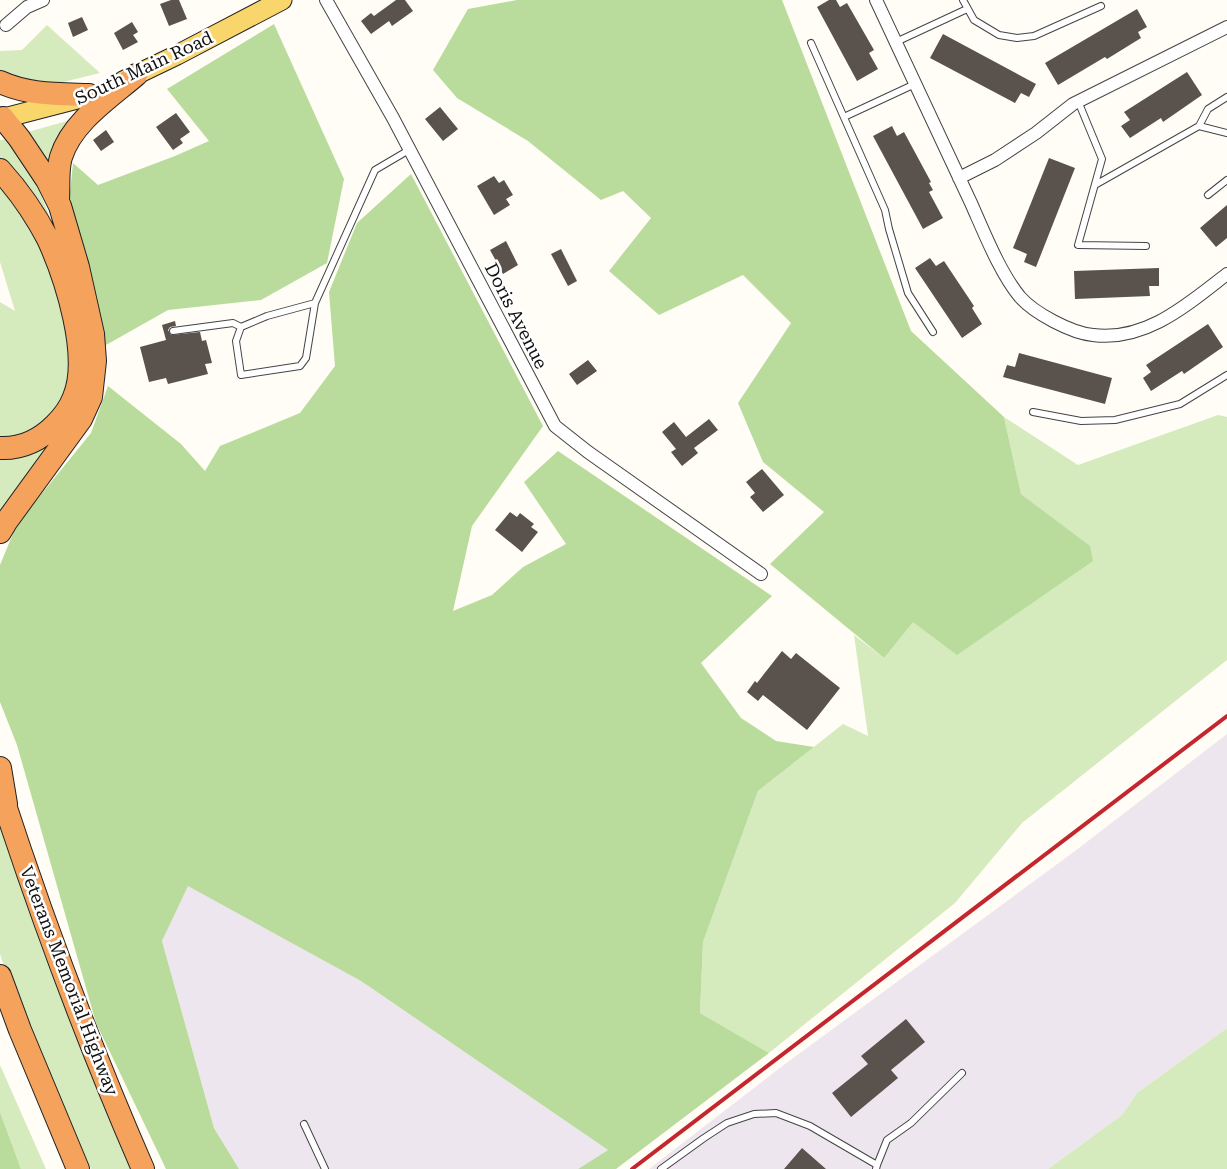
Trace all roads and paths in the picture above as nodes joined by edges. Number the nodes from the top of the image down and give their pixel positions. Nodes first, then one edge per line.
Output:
1 (43, 0) edge
2 (282, 0) edge
3 (326, 0) edge
4 (876, 0) edge
5 (963, 0) edge
6 (1101, 6) dead end
7 (967, 8) junction
8 (6, 25) dead end
9 (1227, 27) edge
10 (896, 42) junction
11 (811, 44) dead end
12 (136, 75) junction
13 (0, 82) edge
14 (915, 84) junction
15 (89, 96) junction
16 (1227, 97) edge
17 (1078, 101) junction
18 (844, 117) junction
19 (2, 119) edge
20 (1199, 126) junction
21 (1227, 133) edge
22 (409, 150) junction
23 (0, 170) edge
24 (958, 178) junction
25 (1227, 180) edge
26 (1095, 185) junction
27 (1208, 195) dead end
28 (58, 202) junction
29 (1146, 246) dead end
30 (1227, 274) edge
31 (316, 303) junction
32 (242, 327) junction
33 (173, 331) dead end
34 (933, 332) dead end
35 (1227, 375) edge
36 (1033, 412) dead end
37 (0, 448) edge
38 (0, 532) edge
39 (761, 574) dead end
40 (0, 768) edge
41 (0, 790) edge
42 (7, 812) junction
43 (0, 976) edge
44 (962, 1073) dead end
45 (304, 1124) dead end
46 (876, 1167) edge
47 (78, 1169) edge
48 (143, 1169) edge
49 (325, 1169) edge
50 (661, 1169) edge

1 - 8 street
2 - 12 main road, South Main Road
3 - 22 street, Doris Avenue
4 - 10 street
5 - 7 lane
6 - 7 lane
7 - 10 lane
9 - 17 street
10 - 14 street
11 - 18 lane
12 - 15 main road, South Main Road
12 - 28 highway
13 - 15 highway
14 - 18 lane
14 - 24 street
15 - 19 main road, South Main Road
16 - 20 lane
17 - 24 street
17 - 26 lane
18 - 34 lane
19 - 28 highway
20 - 21 lane
20 - 26 lane
22 - 31 lane
22 - 39 street, Doris Avenue
23 - 37 highway
24 - 30 street
25 - 27 lane
26 - 29 lane
28 - 38 highway
31 - 32 lane
31 - 32 lane
32 - 33 lane
35 - 36 lane
40 - 42 highway
41 - 42 highway, Veterans Memorial Highway
42 - 48 highway, Veterans Memorial Highway
43 - 47 highway
44 - 46 lane
45 - 49 lane
46 - 50 lane

